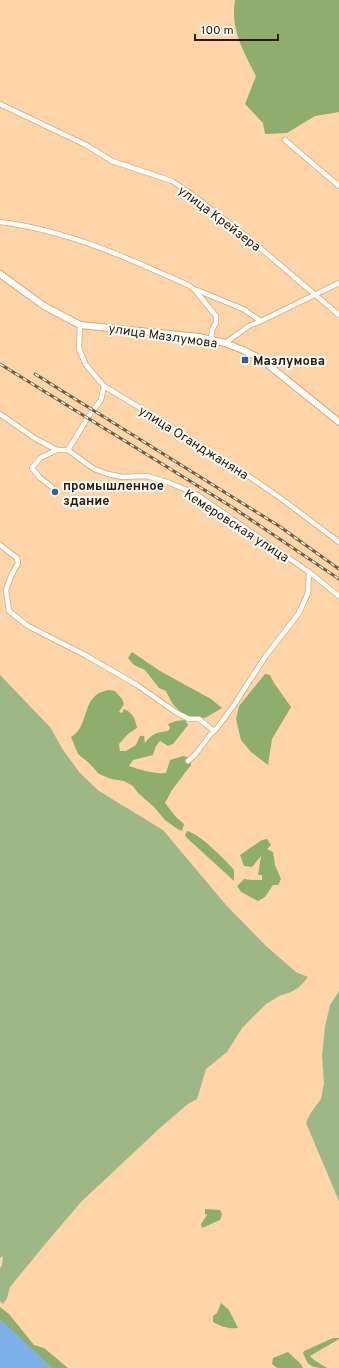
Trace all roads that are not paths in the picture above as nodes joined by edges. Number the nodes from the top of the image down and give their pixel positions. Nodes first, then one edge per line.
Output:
1 (0, 104) edge
2 (285, 140) dead end
3 (339, 186) edge
4 (0, 222) edge
5 (0, 274) edge
6 (339, 282) edge
7 (195, 290) junction
8 (314, 294) junction
9 (339, 315) edge
10 (261, 321) junction
11 (80, 325) junction
12 (211, 339) junction
13 (225, 344) junction
14 (104, 386) junction
15 (0, 414) edge
16 (339, 422) edge
17 (57, 450) junction
18 (68, 450) junction
19 (52, 487) dead end
20 (339, 542) edge
21 (0, 545) edge
22 (309, 572) junction
23 (339, 596) edge
24 (214, 731) junction
25 (188, 761) dead end

1 - 8 street, улица Крейзера
2 - 3 street
4 - 7 street
5 - 11 street, улица Мазлумова
6 - 8 street
7 - 10 street
7 - 12 street
8 - 9 street, улица Крейзера
8 - 10 street
10 - 13 street
11 - 12 street, улица Мазлумова
11 - 14 street, улица Оганджаняна
12 - 13 street, улица Мазлумова
13 - 16 street, улица Мазлумова
14 - 18 street
14 - 20 street, улица Оганджаняна
15 - 17 street
17 - 18 street
17 - 19 street
18 - 22 street, Кемеровская улица
21 - 24 street
22 - 23 street, Кемеровская улица
22 - 24 street
24 - 25 street

